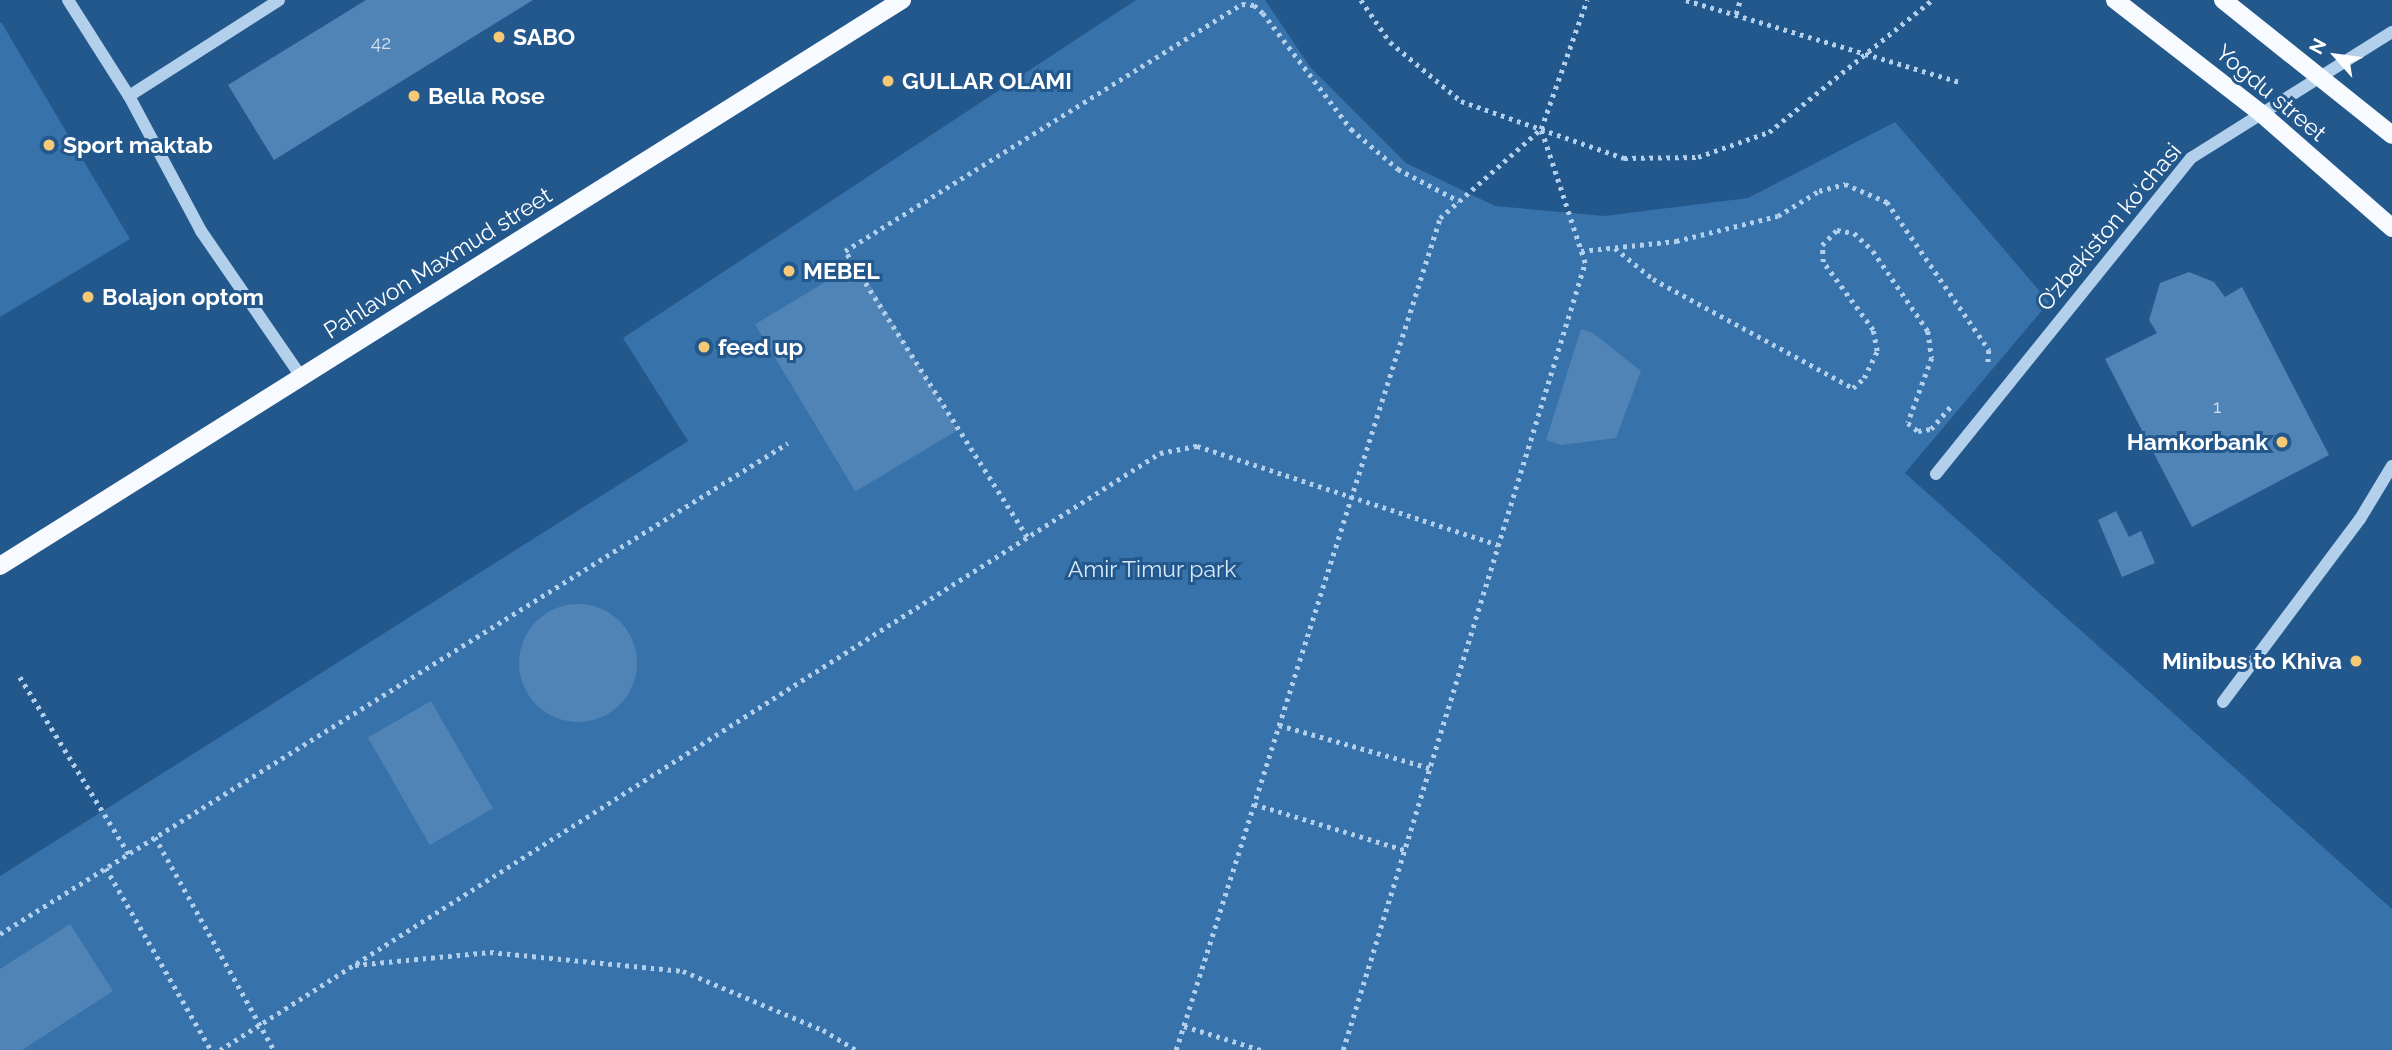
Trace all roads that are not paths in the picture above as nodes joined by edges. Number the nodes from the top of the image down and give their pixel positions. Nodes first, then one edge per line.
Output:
1 (68, 0) edge
2 (902, 0) edge
3 (2115, 0) edge
4 (2223, 0) edge
5 (275, 1) edge
6 (2392, 32) edge
7 (2321, 77) junction
8 (129, 96) junction
9 (2262, 114) junction
10 (2392, 135) edge
11 (2392, 228) edge
12 (302, 378) junction
13 (2392, 466) edge
14 (1936, 474) dead end
15 (0, 566) edge
16 (2224, 702) dead end

1 - 8 street
2 - 12 main road, Pahlavon Maxmud street
3 - 9 main road, Yogdu street
4 - 7 main road, Yogdu street
5 - 8 street
6 - 7 street, O’zbekiston ko‘chasi
7 - 9 street, O’zbekiston ko‘chasi
7 - 10 main road, Yogdu street
8 - 12 street
9 - 11 main road, Yogdu street
9 - 14 street, O’zbekiston ko‘chasi
12 - 15 main road, Pahlavon Maxmud street
13 - 16 street

